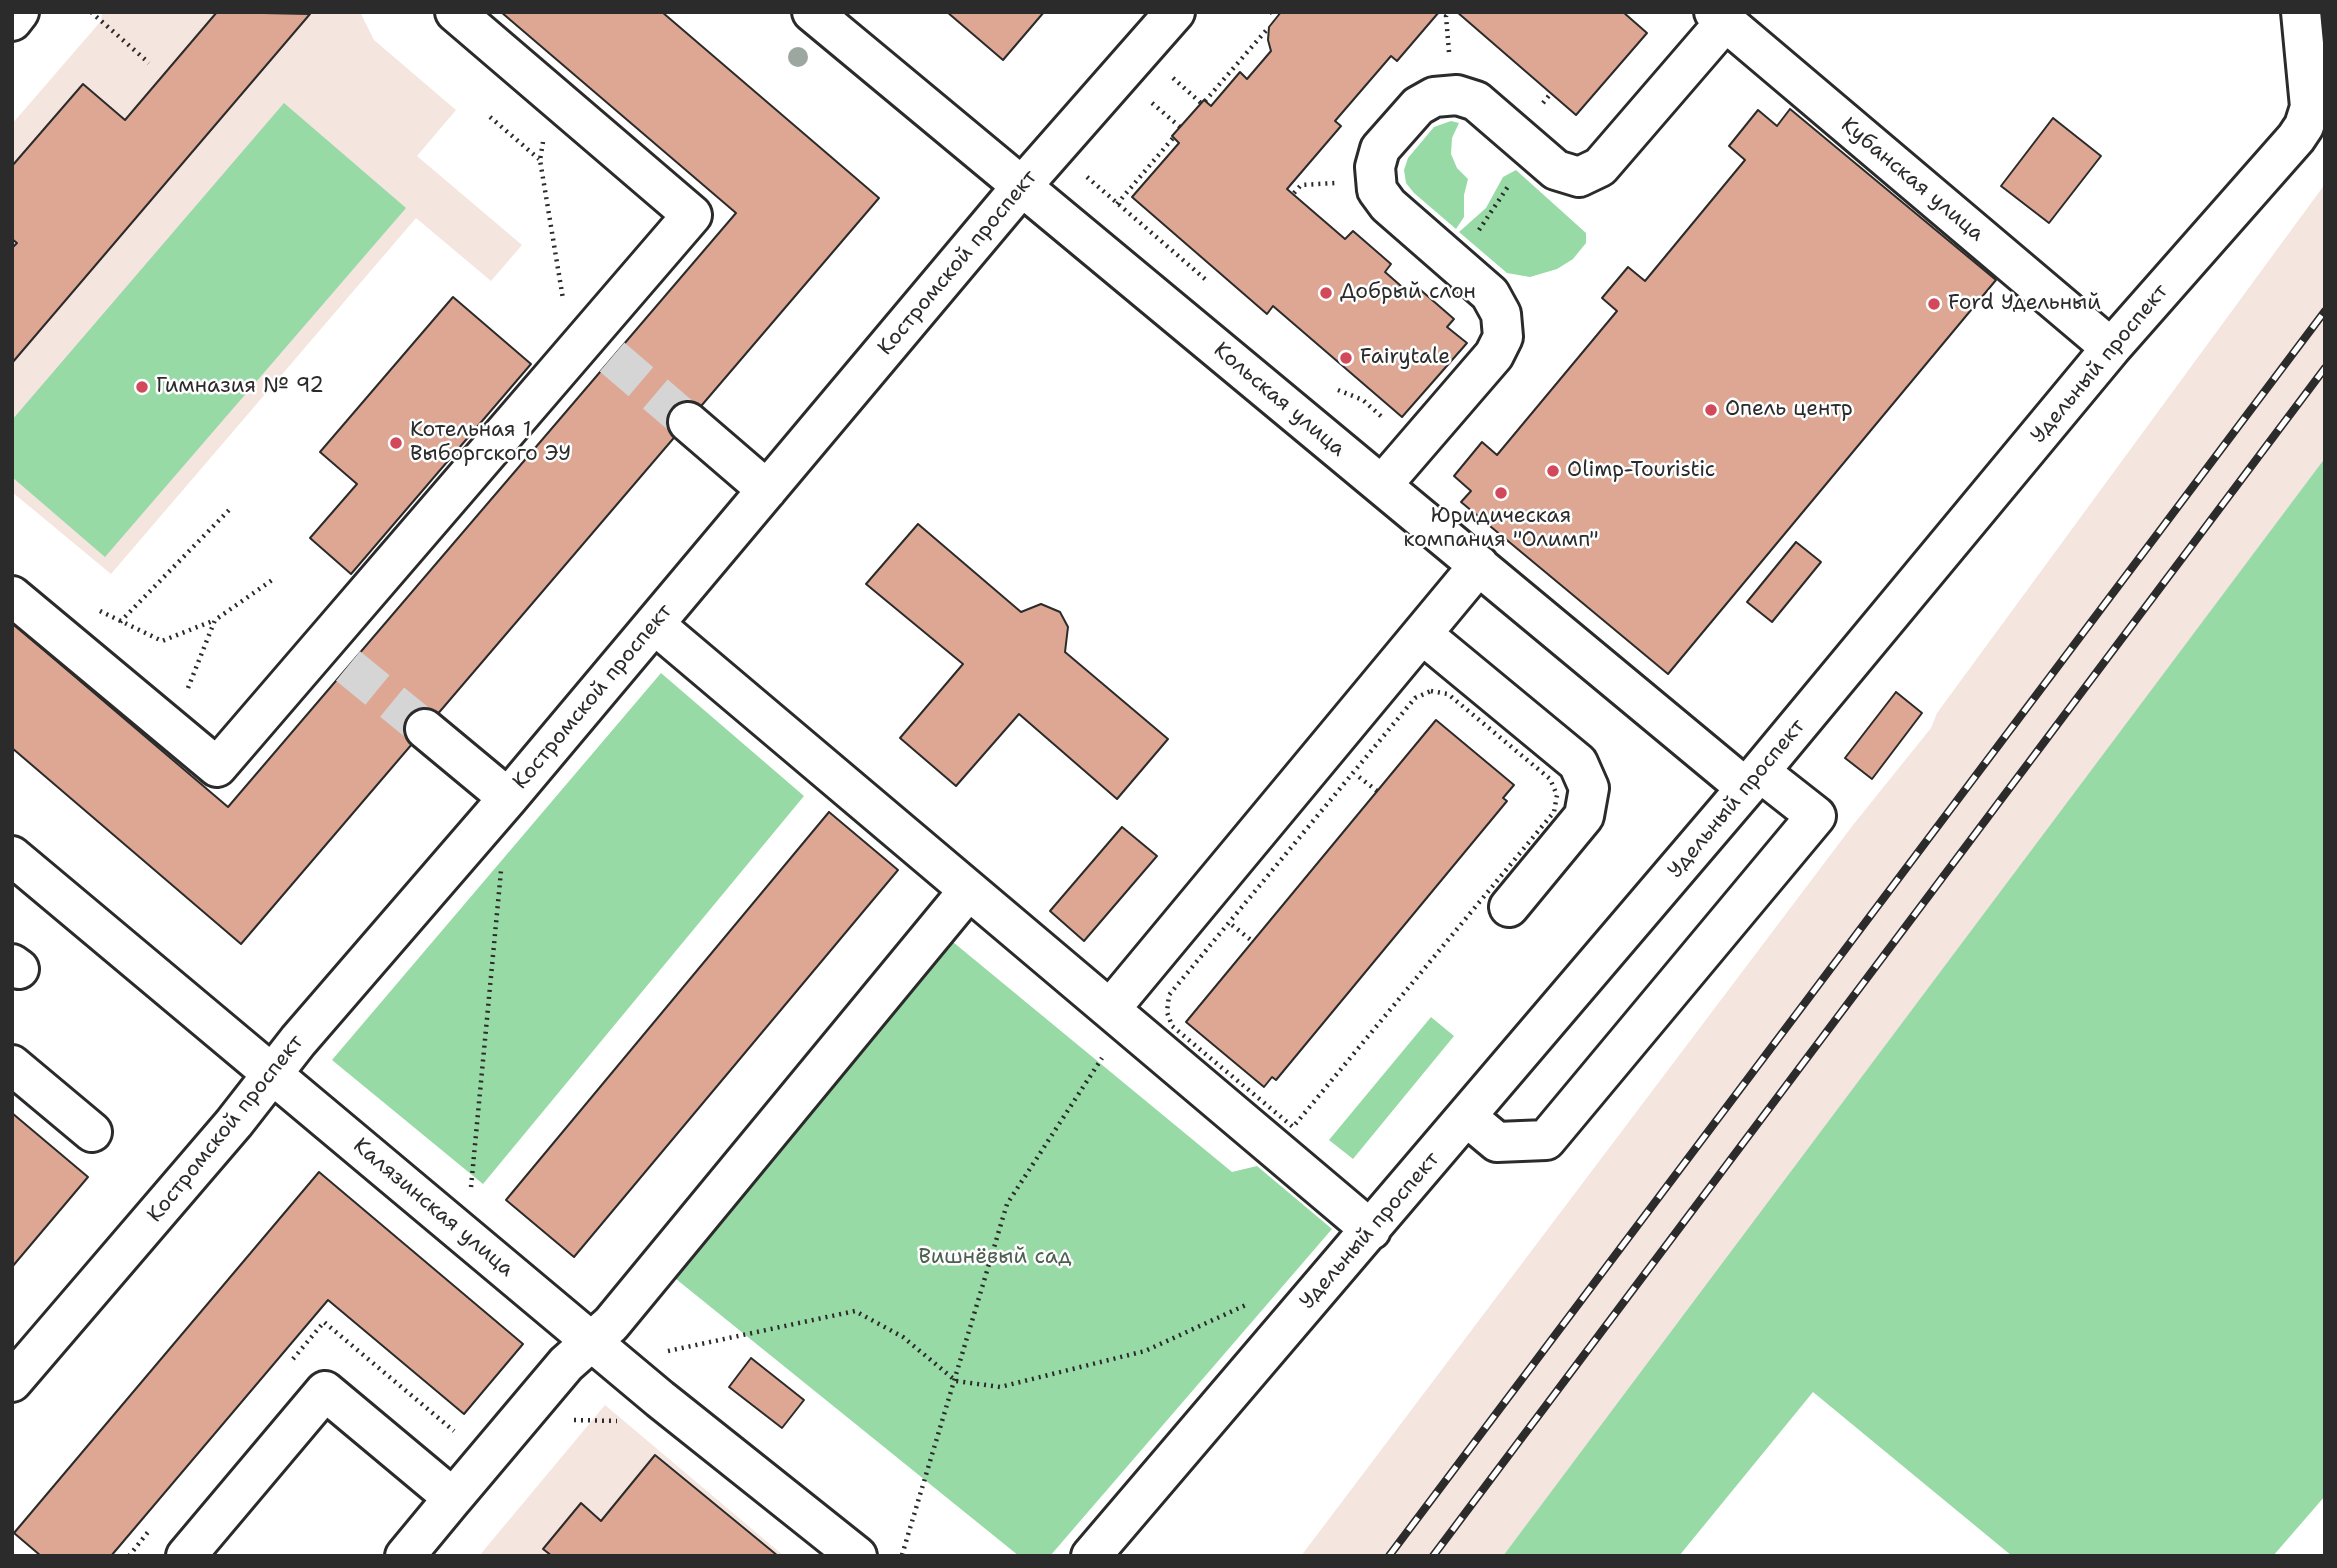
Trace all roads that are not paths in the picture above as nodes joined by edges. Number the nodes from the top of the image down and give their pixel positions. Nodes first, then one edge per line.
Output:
1 (19, 12) edge
2 (455, 12) edge
3 (812, 12) edge
4 (1175, 12) edge
5 (2301, 12) edge
6 (1719, 17) edge
7 (12, 21) edge
8 (1023, 186) junction
9 (2111, 348) junction
10 (688, 422) tunnel mouth
11 (1382, 485) junction
12 (767, 490) junction
13 (1479, 565) junction
14 (12, 596) edge
15 (654, 624) junction
16 (1422, 634) junction
17 (425, 729) tunnel mouth
18 (1753, 780) junction
19 (508, 798) junction
20 (12, 856) edge
21 (968, 891) junction
22 (1509, 907) dead end
23 (1114, 1010) junction
24 (15, 1054) edge
25 (272, 1074) junction
26 (1467, 1117) junction
27 (92, 1132) dead end
28 (1371, 1230) junction
29 (604, 1352) junction
30 (12, 1382) edge
31 (453, 1498) junction
32 (186, 1556) edge
33 (405, 1556) edge
34 (858, 1556) edge
35 (1091, 1556) edge

1 - 7 street
2 - 14 street
3 - 8 street, Кольская улица
4 - 8 street, Костромской проспект
5 - 9 street, Удельный проспект
6 - 9 street, Кубанская улица
6 - 11 street
8 - 11 street, Кольская улица
8 - 12 street, Костромской проспект
9 - 18 street, Удельный проспект
10 - 12 street
11 - 13 street, Кольская улица
12 - 15 street, Костромской проспект
13 - 16 street
13 - 18 street, Кольская улица
15 - 19 street, Костромской проспект
15 - 21 street
16 - 22 street
16 - 23 street
17 - 19 street
18 - 26 street, Удельный проспект
18 - 26 street, Кольская улица
19 - 25 street, Костромской проспект
20 - 25 street, Калязинская улица
21 - 23 street
21 - 29 street
23 - 28 street
24 - 27 street
25 - 29 street, Калязинская улица
25 - 30 street, Костромской проспект
26 - 28 street, Удельный проспект
28 - 35 street, Удельный проспект
29 - 31 street
29 - 34 street, Калязинская улица
31 - 32 street
31 - 33 street

